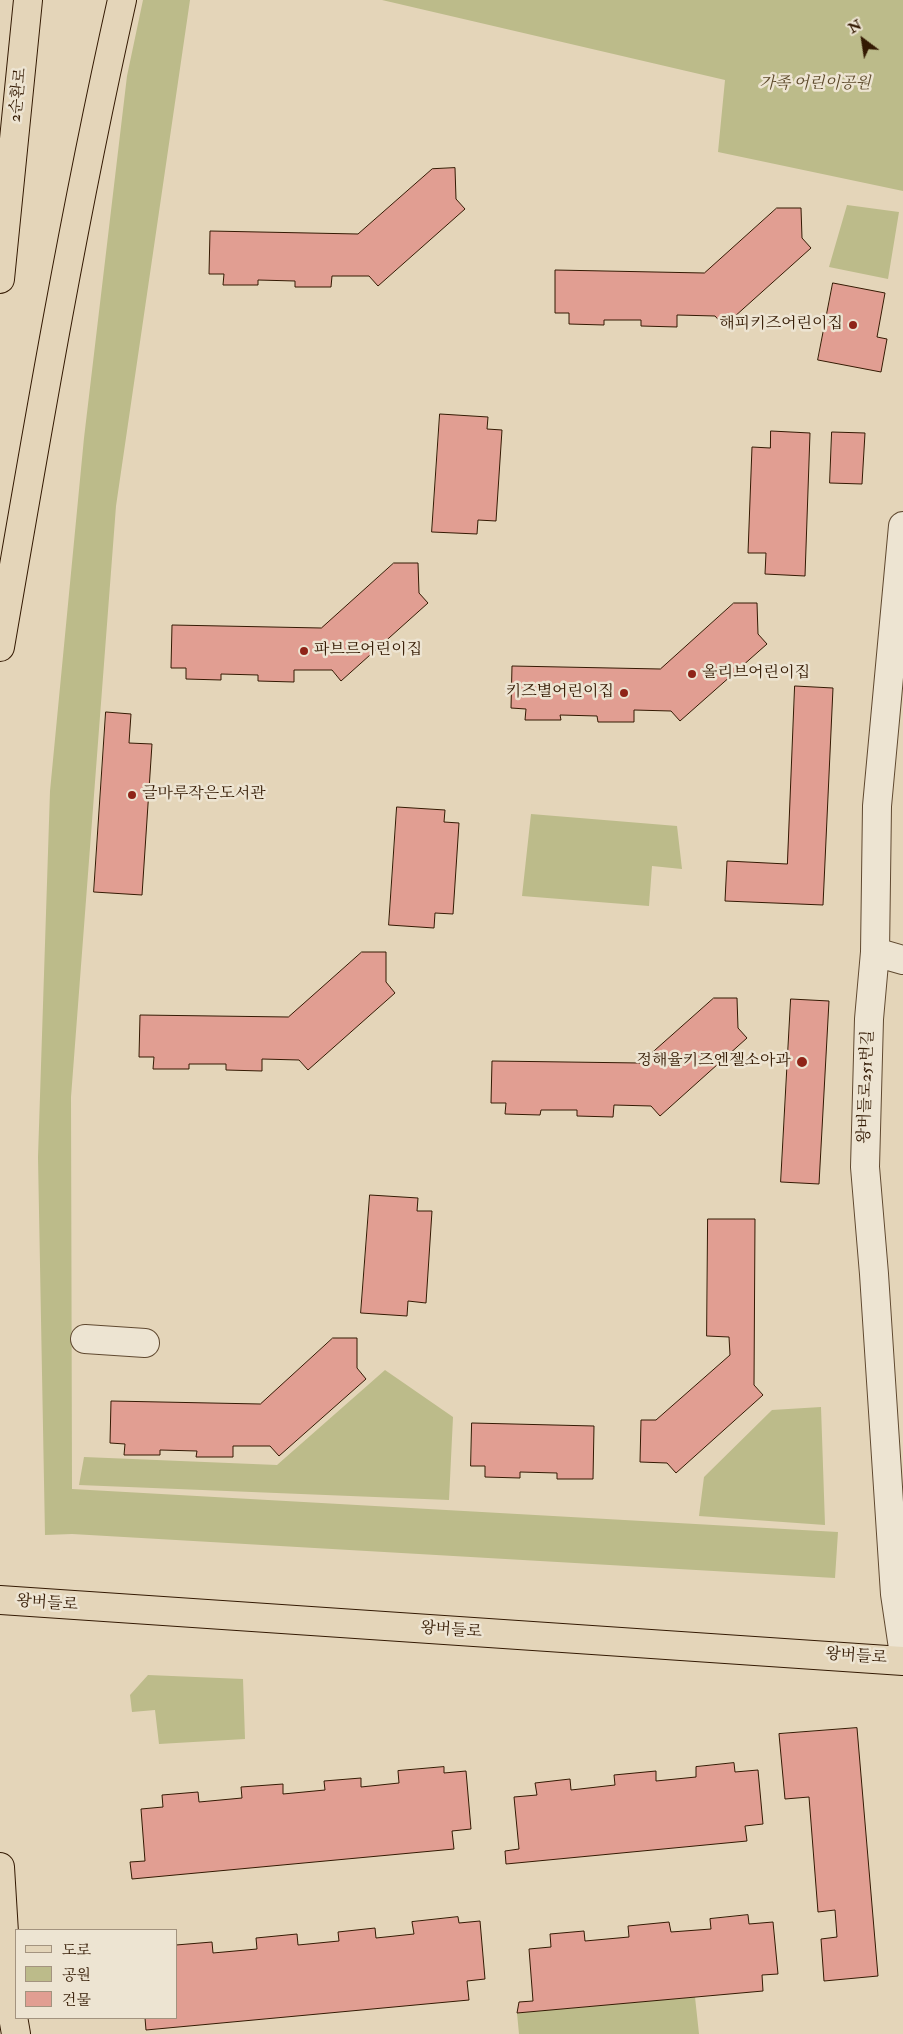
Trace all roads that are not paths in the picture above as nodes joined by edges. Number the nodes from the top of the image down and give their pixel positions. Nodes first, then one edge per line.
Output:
1 (28, 0) edge
2 (122, 0) edge
3 (0, 279) edge
4 (903, 526) edge
5 (0, 647) edge
6 (875, 952) junction
7 (903, 960) edge
8 (84, 1339) dead end
9 (145, 1342) dead end
10 (894, 1447) edge
11 (0, 1600) edge
12 (903, 1648) edge
13 (903, 1660) edge
14 (0, 1867) edge
15 (16, 2034) edge

1 - 3 main road, 2순환로
2 - 5 main road
4 - 6 street, 왕버들로251번길
6 - 7 street
6 - 10 street, 왕버들로251번길
8 - 9 street
10 - 12 street, 왕버들로251번길
11 - 13 main road, 왕버들로
14 - 15 main road

